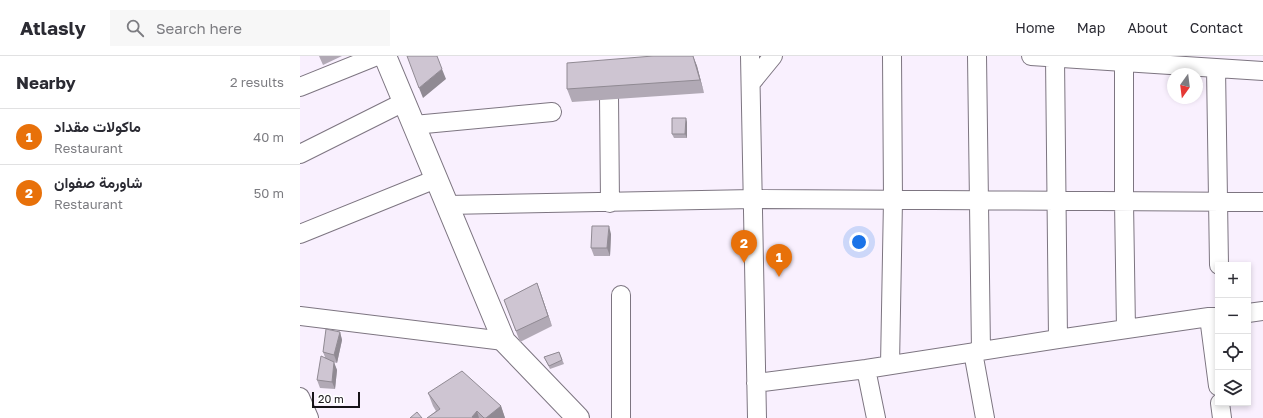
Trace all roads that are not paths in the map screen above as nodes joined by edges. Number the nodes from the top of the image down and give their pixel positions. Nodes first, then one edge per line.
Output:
1 (377, 56) edge
2 (385, 56) edge
3 (750, 56) edge
4 (773, 56) edge
5 (892, 56) edge
6 (977, 56) edge
7 (1031, 56) edge
8 (1055, 58) junction
9 (1124, 62) junction
10 (1216, 68) junction
11 (1263, 71) edge
12 (750, 82) junction
13 (300, 87) edge
14 (609, 96) edge
15 (404, 102) junction
16 (552, 112) dead end
17 (414, 125) junction
18 (300, 154) edge
19 (436, 179) junction
20 (753, 200) junction
21 (893, 200) junction
22 (978, 201) junction
23 (1056, 201) junction
24 (1124, 202) junction
25 (1218, 202) junction
26 (1263, 202) edge
27 (610, 203) junction
28 (447, 205) junction
29 (300, 234) edge
30 (1219, 262) edge
31 (621, 295) dead end
32 (1263, 311) edge
33 (1251, 313) edge
34 (300, 316) edge
35 (1214, 317) edge
36 (1126, 329) junction
37 (1058, 339) junction
38 (504, 341) junction
39 (977, 351) junction
40 (890, 365) junction
41 (866, 369) junction
42 (1217, 370) edge
43 (756, 383) junction
44 (300, 396) edge
45 (1220, 406) edge
46 (309, 418) edge
47 (578, 418) edge
48 (621, 418) edge
49 (756, 418) edge
50 (876, 418) edge
51 (985, 418) edge
52 (1222, 418) edge

1 - 13 street
2 - 15 main road
3 - 12 street
4 - 12 street
5 - 21 street
6 - 22 street
7 - 8 street
8 - 9 street
8 - 23 street
9 - 10 street
9 - 24 street
10 - 11 street
10 - 25 street
12 - 20 street
14 - 27 street
15 - 17 main road
15 - 18 street
16 - 17 street
17 - 19 main road
19 - 28 main road
19 - 29 street
20 - 21 street
20 - 27 street
20 - 43 street
21 - 22 street
21 - 40 street
22 - 23 street
22 - 39 street
23 - 24 street
23 - 37 street
24 - 25 street
24 - 36 street
25 - 26 street
25 - 30 street
27 - 28 street
28 - 38 main road
31 - 48 street
32 - 33 street
34 - 38 street
35 - 36 street
35 - 42 street
36 - 37 street
37 - 39 street
38 - 47 main road
39 - 40 street
39 - 51 street
40 - 41 street
41 - 43 street
41 - 50 street
43 - 49 street
44 - 46 street
45 - 52 street

